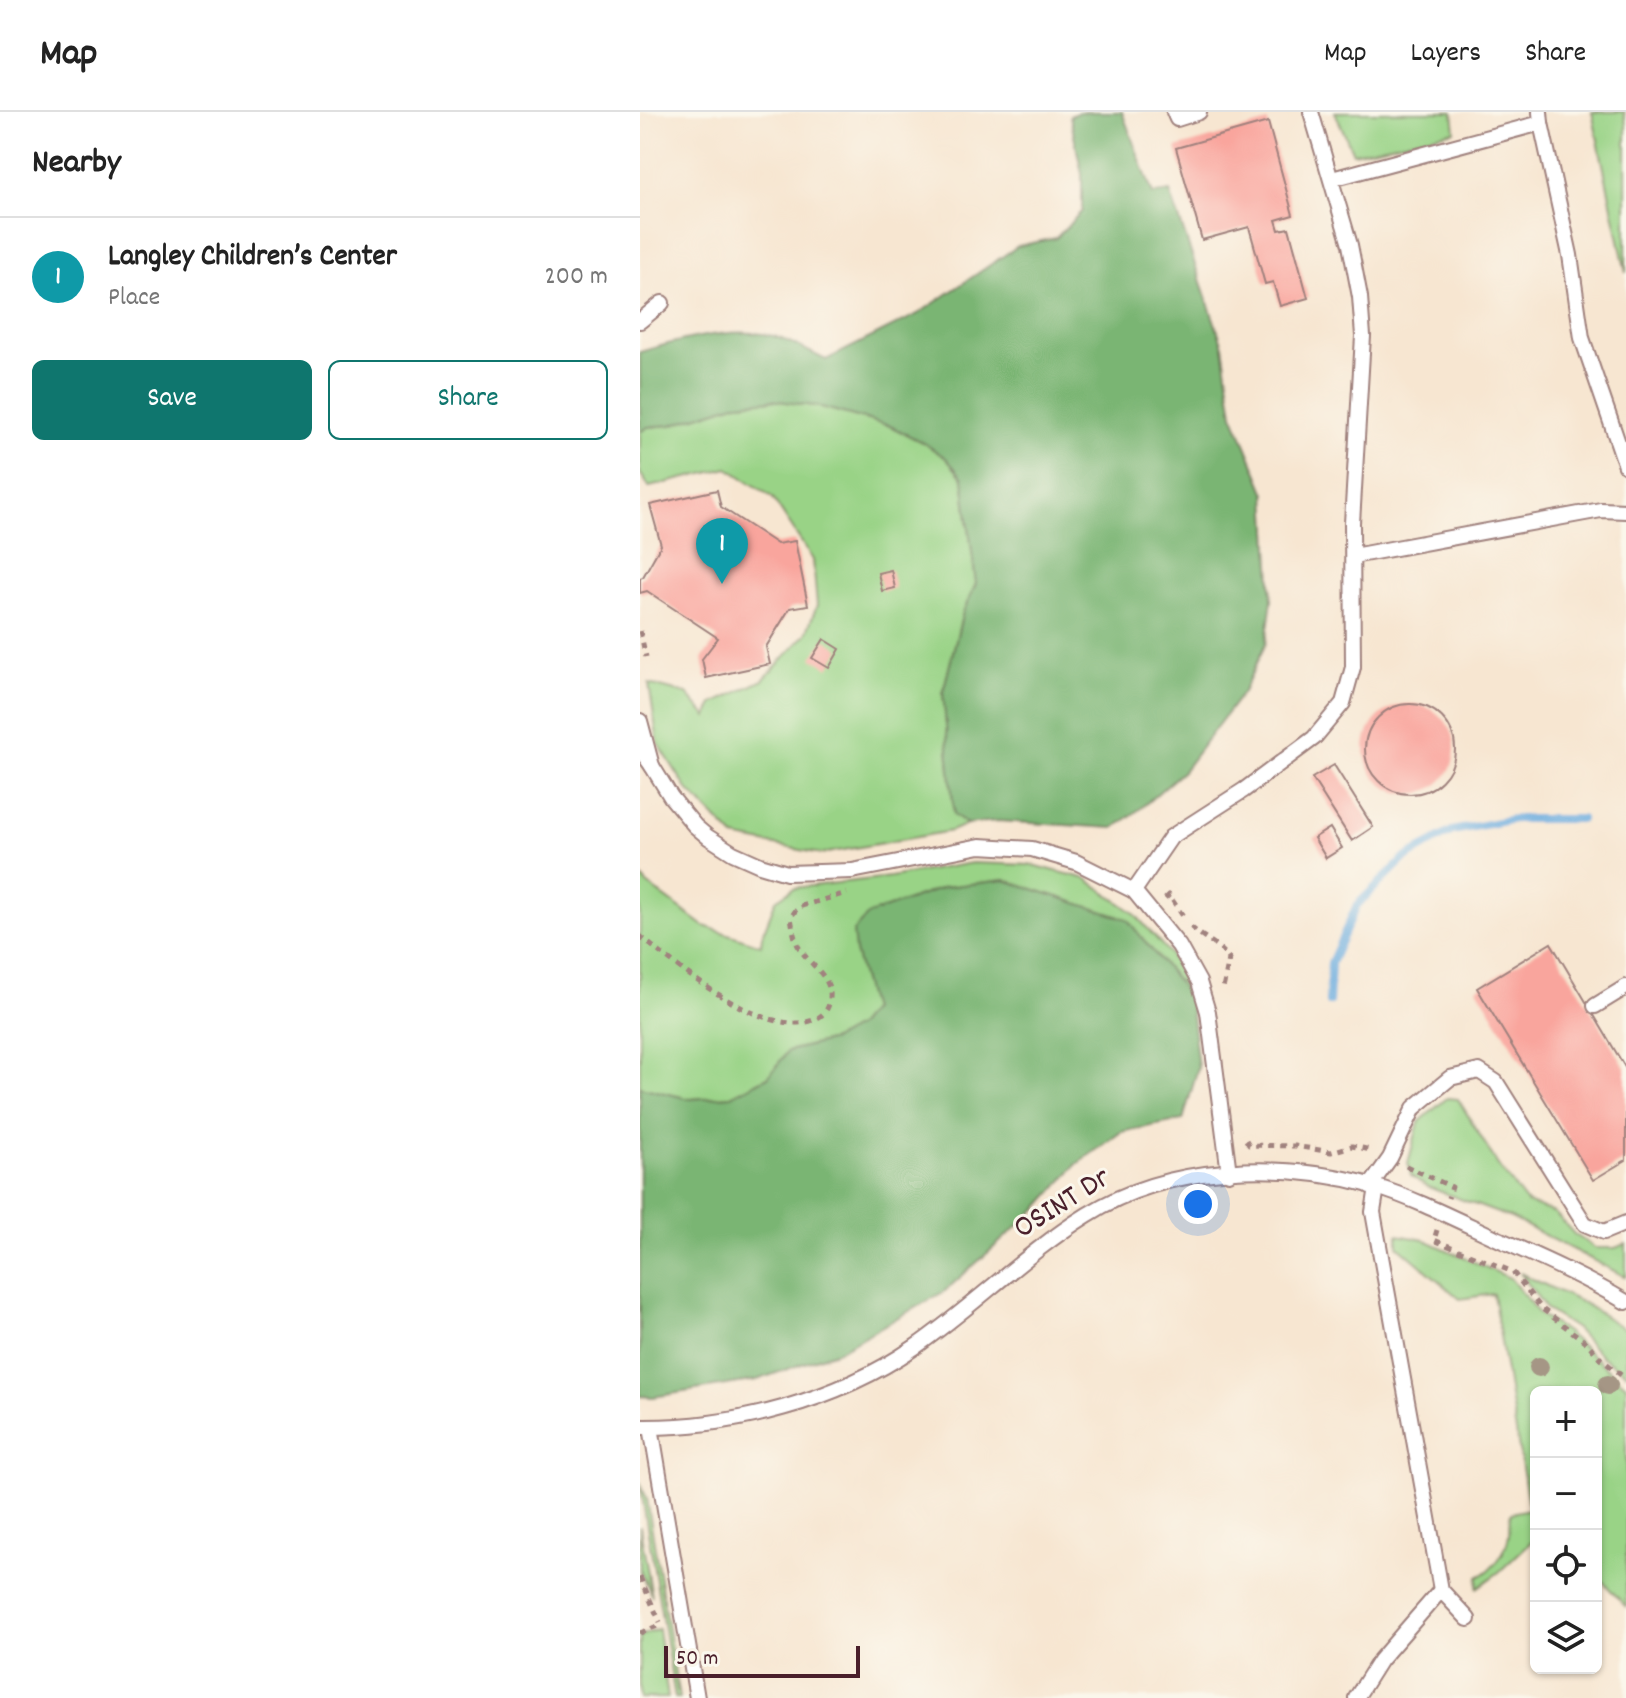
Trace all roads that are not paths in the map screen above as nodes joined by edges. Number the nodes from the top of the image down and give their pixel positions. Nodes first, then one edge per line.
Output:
1 (1174, 112) edge
2 (1199, 112) edge
3 (1311, 112) edge
4 (1540, 118) edge
5 (1332, 179) junction
6 (662, 303) dead end
7 (640, 321) edge
8 (1626, 466) edge
9 (1626, 511) edge
10 (1353, 556) junction
11 (640, 721) edge
12 (640, 749) edge
13 (652, 766) junction
14 (1134, 891) junction
15 (1626, 987) edge
16 (1595, 1006) dead end
17 (1229, 1173) junction
18 (1374, 1186) junction
19 (1626, 1223) edge
20 (1626, 1302) edge
21 (645, 1427) edge
22 (1441, 1590) junction
23 (1468, 1619) dead end
24 (697, 1698) edge
25 (1356, 1698) edge

1 - 2 lane
3 - 5 lane
4 - 5 lane
4 - 8 lane
5 - 10 lane
6 - 7 lane
9 - 10 lane
10 - 14 lane
11 - 13 lane
12 - 13 lane
13 - 14 lane
14 - 17 lane
15 - 16 lane
17 - 18 lane, OSINT Dr
17 - 21 lane, OSINT Dr
18 - 19 lane
18 - 20 lane, OSINT Dr
18 - 22 lane
21 - 24 lane
22 - 23 lane
22 - 25 lane

